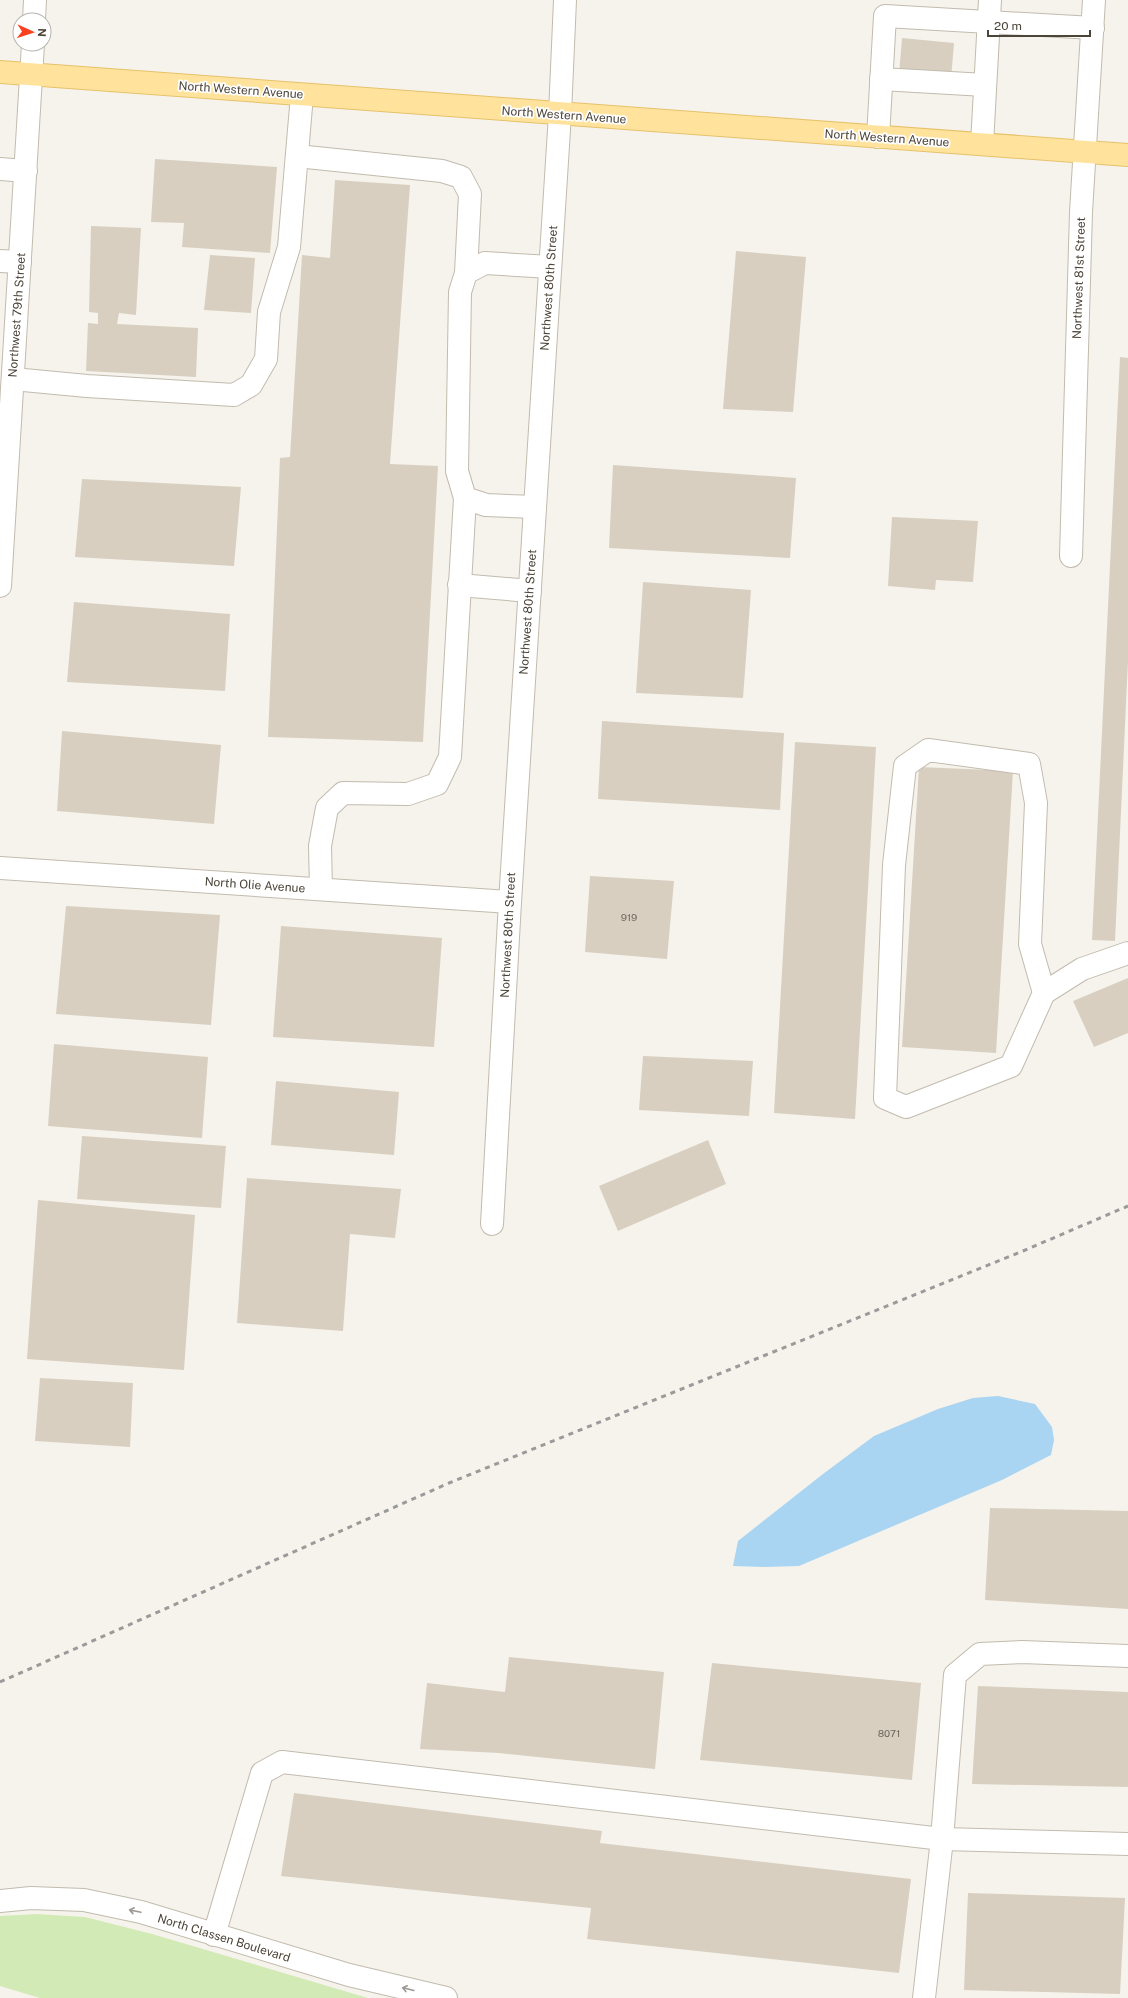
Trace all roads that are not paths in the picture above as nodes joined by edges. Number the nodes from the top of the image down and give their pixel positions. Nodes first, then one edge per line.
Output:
1 (35, 0) edge
2 (565, 0) edge
3 (1094, 0) edge
4 (989, 11) edge
5 (34, 12) edge
6 (1093, 28) junction
7 (33, 52) edge
8 (0, 72) edge
9 (32, 75) junction
10 (882, 78) junction
11 (985, 85) junction
12 (302, 95) junction
13 (560, 114) junction
14 (878, 137) junction
15 (982, 144) junction
16 (1086, 152) junction
17 (1128, 155) edge
18 (297, 156) junction
19 (0, 170) edge
20 (26, 171) junction
21 (10, 262) edge
22 (550, 267) junction
23 (466, 273) junction
24 (13, 379) junction
25 (465, 498) junction
26 (535, 507) junction
27 (1071, 556) dead end
28 (459, 584) junction
29 (0, 586) edge
30 (530, 592) junction
31 (0, 868) edge
32 (321, 889) junction
33 (510, 902) junction
34 (1128, 953) edge
35 (1044, 993) junction
36 (492, 1224) dead end
37 (1128, 1656) edge
38 (942, 1839) junction
39 (1128, 1844) edge
40 (0, 1901) edge
41 (214, 1935) junction
42 (446, 1998) edge
43 (924, 1998) edge

1 - 5 street
2 - 13 street, Northwest 80th Street
3 - 6 street, Northwest 81st Street
4 - 6 street
4 - 10 street
4 - 11 street
6 - 16 street, Northwest 81st Street
7 - 9 street, Northwest 79th Street
8 - 9 main road, North Western Avenue
9 - 12 main road, North Western Avenue
9 - 20 street, Northwest 79th Street
10 - 11 street
10 - 14 street
11 - 15 street
12 - 13 main road, North Western Avenue
12 - 18 street
13 - 14 main road, North Western Avenue
13 - 22 street, Northwest 80th Street
14 - 15 main road, North Western Avenue
15 - 16 main road, North Western Avenue
16 - 17 main road, North Western Avenue
16 - 27 street, Northwest 81st Street
18 - 23 street
18 - 24 street
19 - 20 street
20 - 21 street, Northwest 79th Street
21 - 24 street, Northwest 79th Street
22 - 23 street
22 - 26 street, Northwest 80th Street
23 - 25 street
24 - 29 street, Northwest 79th Street
25 - 26 street
25 - 28 street
26 - 30 street, Northwest 80th Street
28 - 30 street
28 - 32 street
30 - 33 street, Northwest 80th Street
31 - 32 street, North Olie Avenue
32 - 33 street, North Olie Avenue
33 - 36 street, Northwest 80th Street
34 - 35 street
35 - 35 street
37 - 38 street
38 - 39 street
38 - 41 street
38 - 43 street
41 -> 40 street, North Classen Boulevard
42 -> 41 street, North Classen Boulevard

